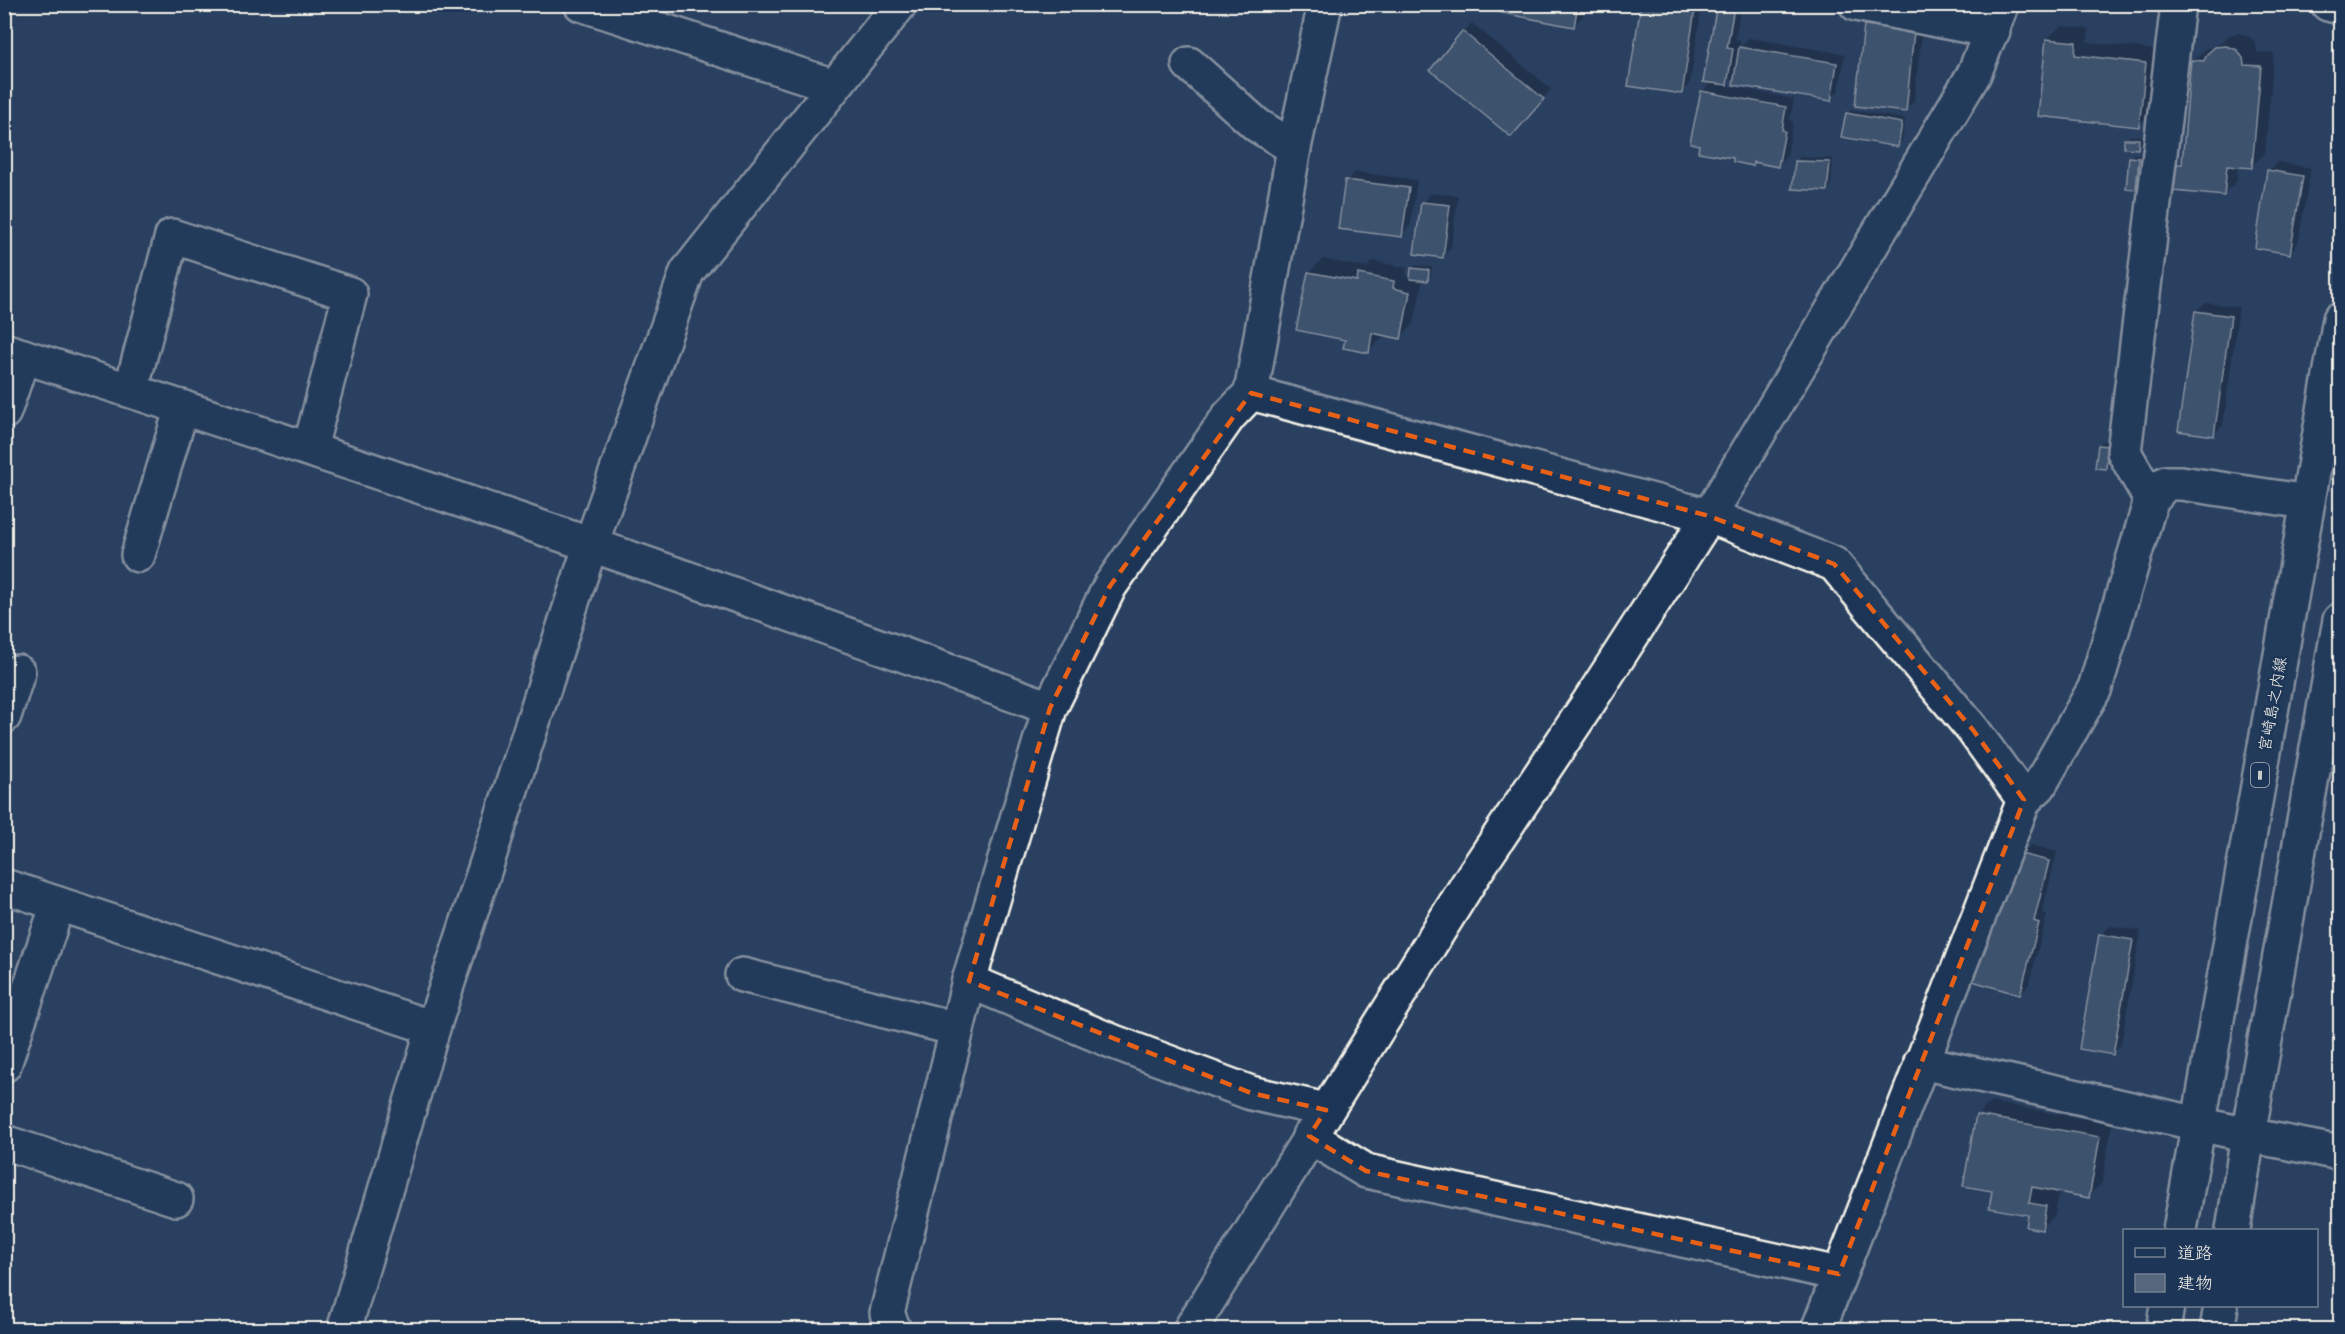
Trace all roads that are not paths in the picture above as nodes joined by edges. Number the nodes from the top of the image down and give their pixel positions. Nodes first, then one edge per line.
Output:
1 (581, 4) edge
2 (900, 4) edge
3 (1325, 4) edge
4 (1856, 4) edge
5 (2178, 4) edge
6 (2328, 4) edge
7 (2340, 7) edge
8 (1997, 18) edge
9 (1189, 64) dead end
10 (834, 86) junction
11 (1294, 148) junction
12 (2340, 319) edge
13 (14, 353) edge
14 (131, 390) junction
15 (1251, 393) junction
16 (182, 407) junction
17 (4, 412) edge
18 (310, 448) junction
19 (2151, 500) junction
20 (2307, 502) junction
21 (1709, 516) junction
22 (591, 544) junction
23 (138, 555) dead end
24 (2340, 620) edge
25 (18, 672) dead end
26 (1050, 708) junction
27 (4, 716) edge
28 (2024, 800) junction
29 (4, 886) edge
30 (58, 904) junction
31 (742, 975) dead end
32 (969, 981) junction
33 (433, 1029) junction
34 (957, 1029) junction
35 (1921, 1062) junction
36 (4, 1065) edge
37 (2199, 1122) junction
38 (1318, 1123) junction
39 (2248, 1135) junction
40 (4, 1142) edge
41 (2340, 1153) edge
42 (176, 1199) dead end
43 (2180, 1229) edge
44 (2233, 1229) edge
45 (1839, 1274) junction
46 (2167, 1307) edge
47 (2221, 1307) edge
48 (344, 1329) edge
49 (894, 1329) edge
50 (1190, 1329) edge
51 (1818, 1329) edge
52 (2163, 1329) edge
53 (2217, 1329) edge

1 - 10 street
2 - 10 street
3 - 11 street
4 - 8 street
5 - 19 street
6 - 7 street
8 - 21 street
9 - 11 street
10 - 22 street
11 - 15 street
12 - 20 street, 宮崎島之内線 / 11
13 - 14 street
13 - 17 street
14 - 16 street
14 - 18 street
15 - 21 street
15 - 26 street
16 - 18 street
16 - 23 street
18 - 22 street
19 - 20 street
19 - 28 street
20 - 37 street, 宮崎島之内線 / 11
21 - 28 street
21 - 38 street
22 - 26 street
22 - 33 street
24 - 39 street
25 - 27 street
26 - 32 street
28 - 35 street
29 - 30 street
30 - 33 street
30 - 36 street
31 - 34 street
32 - 34 street
32 - 38 street
33 - 48 street
34 - 49 street
35 - 37 street
35 - 45 street
37 - 39 street
37 - 43 street, 宮崎島之内線 / 11
38 - 45 street
38 - 50 street
39 - 41 street
39 - 44 street
40 - 42 street
45 - 51 street
46 - 52 street
47 - 53 street

